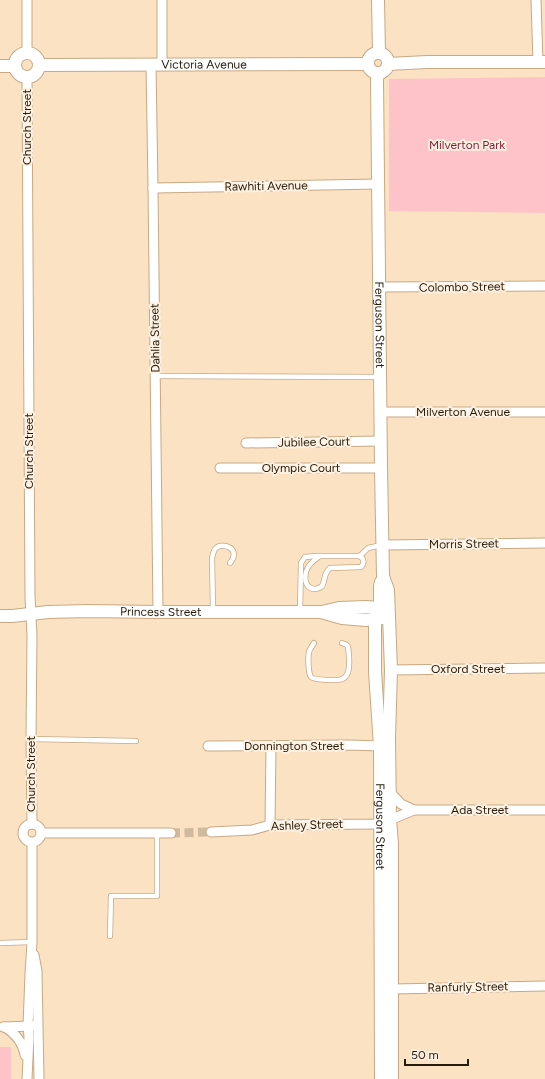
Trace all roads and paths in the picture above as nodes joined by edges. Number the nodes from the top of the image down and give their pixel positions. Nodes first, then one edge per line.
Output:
1 (27, 0) edge
2 (162, 0) edge
3 (378, 0) edge
4 (536, 0) edge
5 (27, 53) junction
6 (379, 53) junction
7 (541, 62) edge
8 (157, 64) junction
9 (368, 64) junction
10 (388, 64) junction
11 (39, 65) junction
12 (0, 66) edge
13 (15, 66) junction
14 (378, 73) junction
15 (28, 77) junction
16 (379, 184) junction
17 (153, 188) junction
18 (545, 286) edge
19 (380, 287) junction
20 (156, 376) junction
21 (381, 377) junction
22 (381, 412) junction
23 (545, 412) edge
24 (381, 441) junction
25 (246, 443) dead end
26 (220, 468) dead end
27 (381, 468) junction
28 (545, 543) edge
29 (383, 545) junction
30 (320, 556) junction
31 (360, 557) junction
32 (230, 563) dead end
33 (158, 612) junction
34 (213, 612) junction
35 (300, 612) junction
36 (31, 614) junction
37 (382, 615) junction
38 (0, 616) edge
39 (342, 643) dead end
40 (314, 644) dead end
41 (545, 668) edge
42 (391, 670) junction
43 (31, 739) junction
44 (136, 741) dead end
45 (208, 746) dead end
46 (270, 746) junction
47 (380, 746) junction
48 (390, 792) junction
49 (414, 810) junction
50 (545, 810) edge
51 (385, 822) junction
52 (32, 824) junction
53 (270, 825) junction
54 (211, 832) tunnel mouth
55 (41, 833) junction
56 (157, 833) junction
57 (171, 833) tunnel mouth
58 (32, 843) junction
59 (110, 936) dead end
60 (0, 943) edge
61 (32, 944) junction
62 (545, 986) edge
63 (392, 989) junction
64 (28, 1026) junction
65 (38, 1026) junction
66 (2, 1027) edge
67 (27, 1077) edge
68 (39, 1079) edge
69 (381, 1079) edge
70 (392, 1079) edge

1 - 5 street
2 - 8 street, Dahlia Street
3 - 6 main road
4 - 7 street
5 - 11 main road
5 - 13 main road
6 - 9 main road
6 - 10 main road
7 - 10 main road
8 - 9 main road, Victoria Avenue
8 - 11 main road, Victoria Avenue
8 - 17 street, Dahlia Street
9 - 14 main road
10 - 14 main road
11 - 15 main road
12 - 13 main road
13 - 15 main road
14 - 16 main road, Ferguson Street
15 - 36 street, Church Street
16 - 17 street, Rawhiti Avenue
16 - 19 main road, Ferguson Street
17 - 20 street, Dahlia Street
18 - 19 street, Colombo Street
19 - 21 main road, Ferguson Street
20 - 21 lane
20 - 33 street, Dahlia Street
21 - 22 main road, Ferguson Street
22 - 23 street, Milverton Avenue
22 - 24 main road, Ferguson Street
24 - 25 street, Jubilee Court
24 - 27 main road, Ferguson Street
26 - 27 street, Olympic Court
27 - 29 main road, Ferguson Street
28 - 29 street, Morris Street
29 - 31 lane
29 - 37 main road, Ferguson Street
30 - 31 lane
30 - 31 lane
30 - 35 lane
32 - 34 lane
33 - 34 main road, Princess Street
33 - 36 main road, Princess Street
34 - 35 main road, Princess Street
35 - 37 main road, Princess Street
36 - 38 main road, Princess Street
36 - 43 street, Church Street
37 - 42 main road, Ferguson Street
37 - 47 main road, Ferguson Street
39 - 40 lane
41 - 42 street, Oxford Street
42 - 48 main road, Ferguson Street
43 - 44 lane
43 - 52 street, Church Street
45 - 46 street, Donnington Street
46 - 47 street, Donnington Street
46 - 53 street
47 - 51 main road, Ferguson Street
48 - 49 street
48 - 51 main road, Ferguson Street
49 - 50 street, Ada Street
49 - 51 street, Ada Street
51 - 53 street, Ashley Street
51 - 63 main road, Ferguson Street
51 - 69 main road, Ferguson Street
52 - 55 street
52 - 58 street
53 - 54 street, Ashley Street
55 - 56 street
55 - 58 street
56 - 57 street
56 - 59 lane
58 - 61 street
60 - 61 lane
61 - 64 street
61 - 65 street
62 - 63 street, Ranfurly Street
63 - 70 main road, Ferguson Street
64 - 65 street
64 - 66 street
64 - 67 street
65 - 68 street
66 - 67 street

